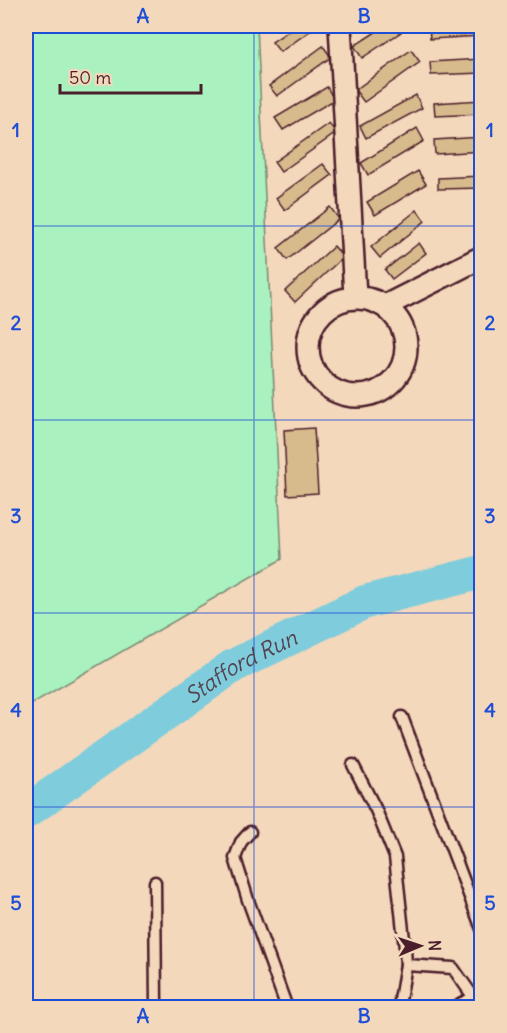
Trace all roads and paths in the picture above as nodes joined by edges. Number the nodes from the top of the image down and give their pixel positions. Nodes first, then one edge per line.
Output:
1 (340, 26) edge
2 (482, 257) edge
3 (355, 296) junction
4 (385, 306) junction
5 (402, 717) dead end
6 (353, 765) dead end
7 (250, 832) dead end
8 (155, 882) dead end
9 (482, 929) edge
10 (406, 965) junction
11 (474, 1003) edge
12 (156, 1008) edge
13 (287, 1008) edge
14 (403, 1008) edge

1 - 3 street
2 - 4 street
3 - 4 street
3 - 4 street
5 - 9 lane
6 - 10 lane
7 - 13 lane
8 - 12 lane
10 - 11 lane
10 - 14 lane

